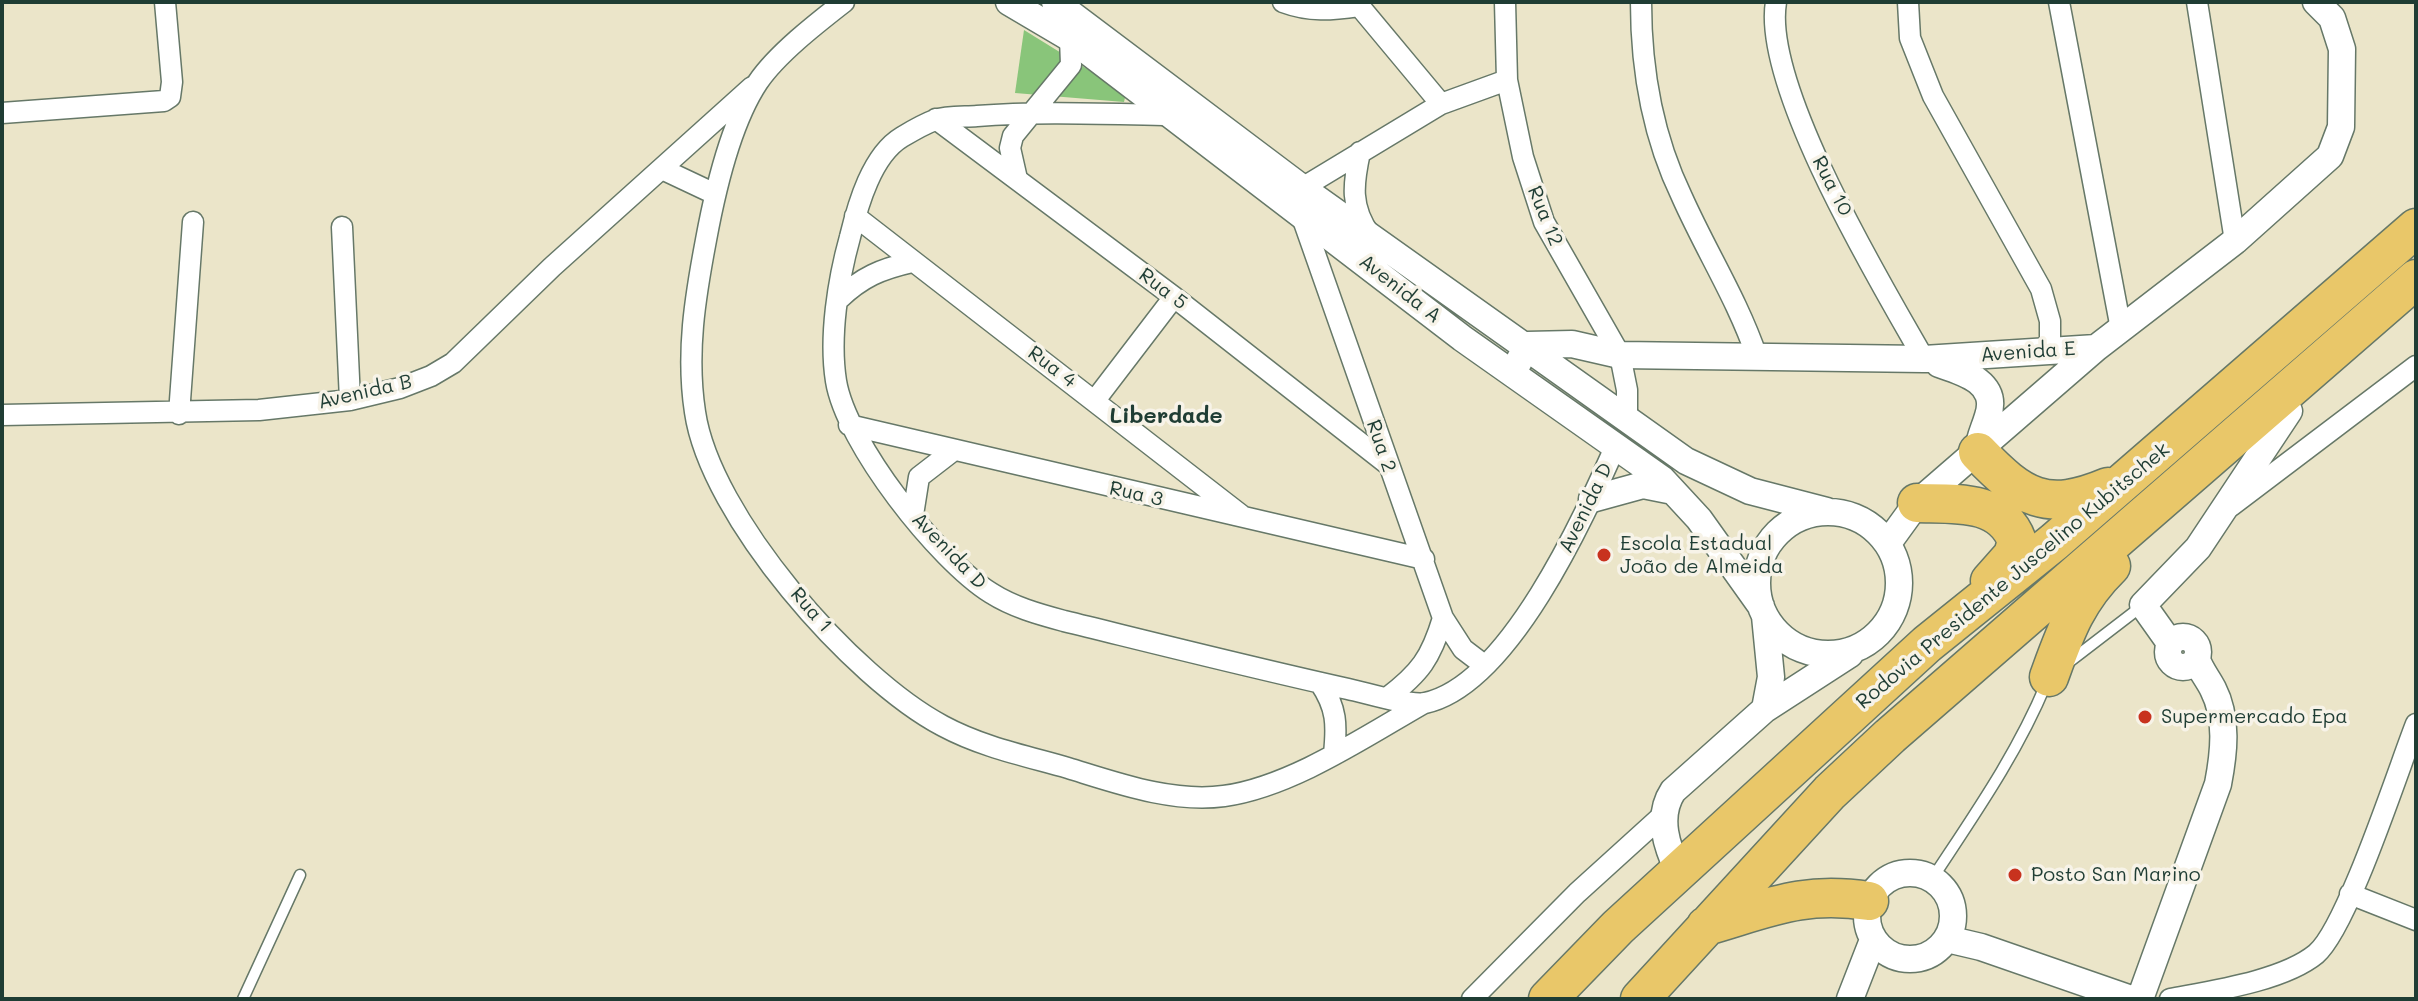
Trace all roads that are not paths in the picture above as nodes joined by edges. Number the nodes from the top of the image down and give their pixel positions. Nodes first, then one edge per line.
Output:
1 (165, 2) edge
2 (844, 2) edge
3 (1009, 2) edge
4 (1055, 2) edge
5 (1283, 2) edge
6 (1505, 2) edge
7 (1641, 2) edge
8 (1776, 2) edge
9 (1908, 2) edge
10 (2059, 2) edge
11 (2197, 2) edge
12 (2316, 2) edge
13 (1358, 4) edge
14 (1070, 38) junction
15 (1507, 80) junction
16 (758, 82) junction
17 (1441, 104) junction
18 (2, 113) edge
19 (1030, 114) junction
20 (1171, 115) junction
21 (936, 119) junction
22 (1360, 152) junction
23 (662, 169) junction
24 (1017, 179) junction
25 (715, 194) junction
26 (1301, 200) junction
27 (855, 216) junction
28 (193, 222) dead end
29 (342, 227) dead end
30 (2416, 228) edge
31 (1371, 236) junction
32 (2235, 241) junction
33 (912, 262) junction
34 (2416, 279) edge
35 (1174, 297) junction
36 (839, 299) junction
37 (2416, 301) edge
38 (2121, 329) junction
39 (1527, 345) junction
40 (2096, 348) junction
41 (2050, 349) junction
42 (1620, 355) junction
43 (1757, 357) junction
44 (1924, 359) junction
45 (2415, 367) edge
46 (1513, 373) junction
47 (1096, 399) junction
48 (350, 400) junction
49 (2289, 411) junction
50 (179, 414) junction
51 (2, 415) edge
52 (1627, 416) junction
53 (849, 425) junction
54 (1616, 445) junction
55 (954, 450) junction
56 (1978, 452) junction
57 (1386, 463) junction
58 (2129, 478) junction
59 (1673, 491) junction
60 (1592, 499) junction
61 (1917, 503) junction
62 (2226, 509) junction
63 (1839, 513) junction
64 (913, 515) junction
65 (1247, 520) junction
66 (1888, 543) junction
67 (1424, 559) junction
68 (2143, 605) junction
69 (1763, 610) junction
70 (1443, 618) junction
71 (1927, 644) junction
72 (1860, 647) junction
73 (1484, 665) junction
74 (2049, 677) junction
75 (1320, 683) junction
76 (1387, 698) junction
77 (1424, 703) junction
78 (1765, 709) junction
79 (2416, 724) edge
80 (1334, 754) junction
81 (1663, 815) junction
82 (1679, 873) junction
83 (300, 875) dead end
84 (1932, 879) junction
85 (2350, 894) junction
86 (1869, 901) junction
87 (2416, 920) edge
88 (1706, 926) junction
89 (1950, 933) junction
90 (1879, 946) junction
91 (1650, 987) edge
92 (1854, 987) edge
93 (243, 999) edge
94 (1472, 999) edge
95 (1548, 999) edge
96 (2131, 999) edge
97 (2140, 999) edge
98 (2170, 999) edge

1 - 18 street
2 - 16 street, Rua 1
3 - 14 street, Avenida A
4 - 26 street, Avenida A
5 - 13 street
6 - 15 street, Rua 12
7 - 43 street
8 - 44 street, Rua 10
9 - 41 street
10 - 38 street
11 - 32 street
12 - 32 street, Avenida E
13 - 17 street
14 - 19 street
14 - 20 street, Avenida A
15 - 17 street
15 - 42 street, Rua 12
16 - 23 street, Avenida B
16 - 25 street, Rua 1
17 - 22 street
19 - 20 street, Avenida D
19 - 21 street, Avenida D
19 - 24 street
20 - 26 street, Avenida A
21 - 24 street, Rua 5
21 - 27 street, Avenida D
22 - 26 street
22 - 31 street
23 - 25 street
23 - 48 street, Avenida B
24 - 35 street, Rua 5
25 - 80 street, Rua 1
26 - 31 street, Avenida A
26 - 46 street, Avenida A
26 - 57 street, Rua 2
27 - 33 street, Rua 4
27 - 36 street, Avenida D
28 - 50 street
29 - 48 street
30 - 58 highway, Rodovia Presidente Juscelino Kubitschek
31 - 39 street, Avenida A
32 - 38 street, Avenida E
33 - 36 street
33 - 47 street, Rua 4
34 - 88 highway, Rodovia Presidente Juscelino Kubitschek
35 - 47 street
35 - 57 street, Rua 5
36 - 53 street, Avenida D
37 - 49 highway
38 - 40 street, Avenida E
39 - 42 street, Avenida E
39 - 46 street
39 - 52 street, Avenida A
40 - 41 street, Avenida E
40 - 56 street
41 - 44 street, Avenida E
42 - 43 street, Avenida E
42 - 52 street, Rua 12
43 - 44 street, Avenida E
44 - 56 street
45 - 62 street
46 - 54 street, Avenida A
47 - 65 street, Rua 4
48 - 50 street, Avenida B
49 - 62 street
49 - 74 highway
50 - 51 street, Avenida B
52 - 63 street, Avenida A
53 - 55 street, Rua 3
53 - 64 street, Avenida D
54 - 59 street, Avenida A
54 - 60 street, Avenida D
55 - 64 street
55 - 65 street, Rua 3
56 - 58 highway
56 - 61 street
57 - 67 street, Rua 2
58 - 71 highway, Rodovia Presidente Juscelino Kubitschek
59 - 60 street
59 - 69 street, Avenida A
60 - 73 street, Avenida D
61 - 63 street
61 - 66 street
61 - 71 highway
62 - 68 street
63 - 66 street
63 - 69 street
64 - 75 street, Avenida D
65 - 67 street, Rua 3
66 - 72 street
67 - 70 street, Rua 2
68 - 74 lane
68 - 97 street
69 - 72 street
69 - 78 street
70 - 73 street, Rua 2
70 - 76 street
71 - 82 highway, Rodovia Presidente Juscelino Kubitschek
72 - 78 street
73 - 77 street, Avenida D
74 - 84 lane
75 - 76 street, Avenida D
75 - 80 street
76 - 77 street, Avenida D
77 - 80 street, Rua 1
78 - 81 street
79 - 85 street
81 - 82 street
81 - 94 street
82 - 91 highway
82 - 95 highway, Rodovia Presidente Juscelino Kubitschek
83 - 93 lane
84 - 86 street
84 - 89 street
85 - 87 street
85 - 98 street
86 - 88 highway
86 - 90 street
88 - 91 highway, Rodovia Presidente Juscelino Kubitschek
89 - 90 street
89 - 96 street
90 - 92 street

